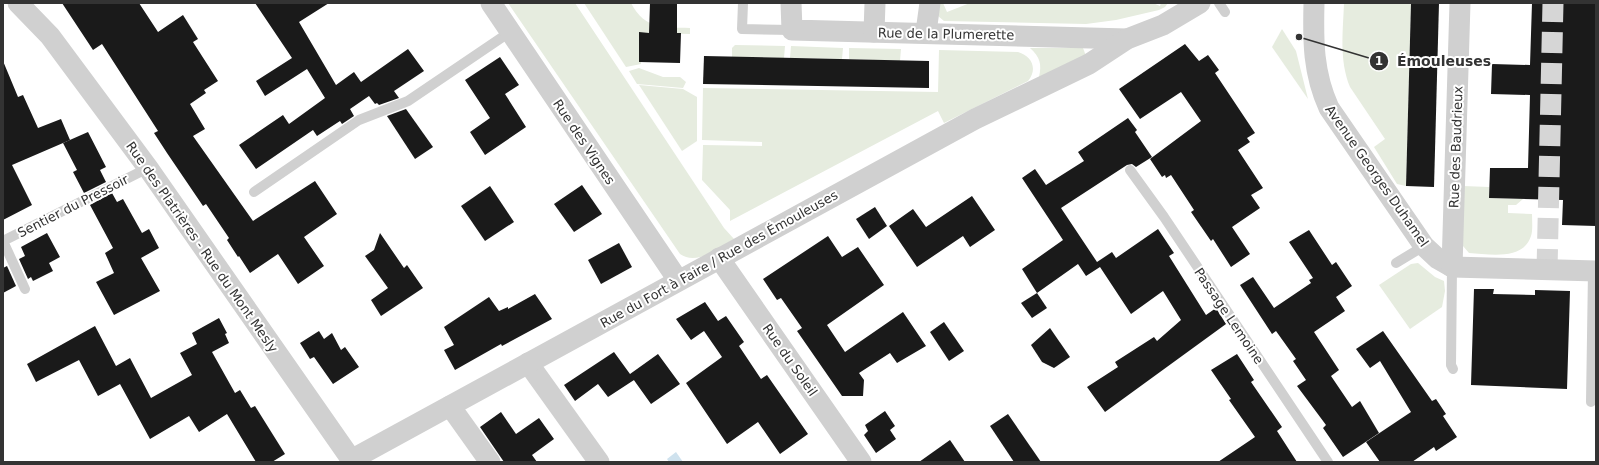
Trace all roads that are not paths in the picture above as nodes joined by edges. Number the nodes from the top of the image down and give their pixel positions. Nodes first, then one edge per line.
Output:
1 (18, 3) edge
2 (491, 3) edge
3 (743, 3) edge
4 (791, 3) edge
5 (875, 3) edge
6 (930, 3) edge
7 (1200, 3) edge
8 (1219, 3) edge
9 (1314, 3) edge
10 (1460, 3) edge
11 (1225, 12) dead end
12 (792, 30) junction
13 (510, 32) junction
14 (874, 32) junction
15 (926, 32) junction
16 (1127, 39) junction
17 (148, 168) junction
18 (1130, 170) dead end
19 (254, 192) dead end
20 (3, 241) edge
21 (1424, 246) junction
22 (719, 258) junction
23 (1396, 263) dead end
24 (1452, 267) junction
25 (1595, 271) edge
26 (678, 280) junction
27 (25, 289) dead end
28 (528, 363) junction
29 (1453, 369) dead end
30 (1591, 402) dead end
31 (450, 406) junction
32 (352, 461) edge
33 (490, 462) edge
34 (599, 462) edge
35 (861, 462) edge
36 (1328, 462) edge

1 - 17 street, Rue des Platrières - Rue du Mont Mesly
2 - 13 street, Rue des Vignes
3 - 12 lane
4 - 12 street
5 - 14 street
6 - 15 street
7 - 16 street
8 - 11 lane
9 - 21 street, Avenue Georges Duhamel
10 - 24 street, Rue des Baudrieux
12 - 14 street, Rue de la Plumerette
13 - 19 lane
13 - 26 street, Rue des Vignes
14 - 15 street, Rue de la Plumerette
15 - 16 street, Rue de la Plumerette
16 - 22 street, Rue du Fort à Faire / Rue des Émouleuses
17 - 20 lane, Sentier du Pressoir
17 - 32 street, Rue des Platrières - Rue du Mont Mesly
18 - 36 lane, Passage Lemoine
20 - 27 lane, Sentier du Pressoir
21 - 23 lane
21 - 24 street, Avenue Georges Duhamel
22 - 26 street, Rue du Fort à Faire / Rue des Émouleuses
22 - 35 street, Rue du Soleil
24 - 25 street
24 - 29 lane
25 - 30 lane
26 - 28 street, Rue du Fort à Faire / Rue des Émouleuses
28 - 31 street, Rue du Fort à Faire / Rue des Émouleuses
28 - 34 street
31 - 32 street, Rue du Fort à Faire / Rue des Émouleuses
31 - 33 street

